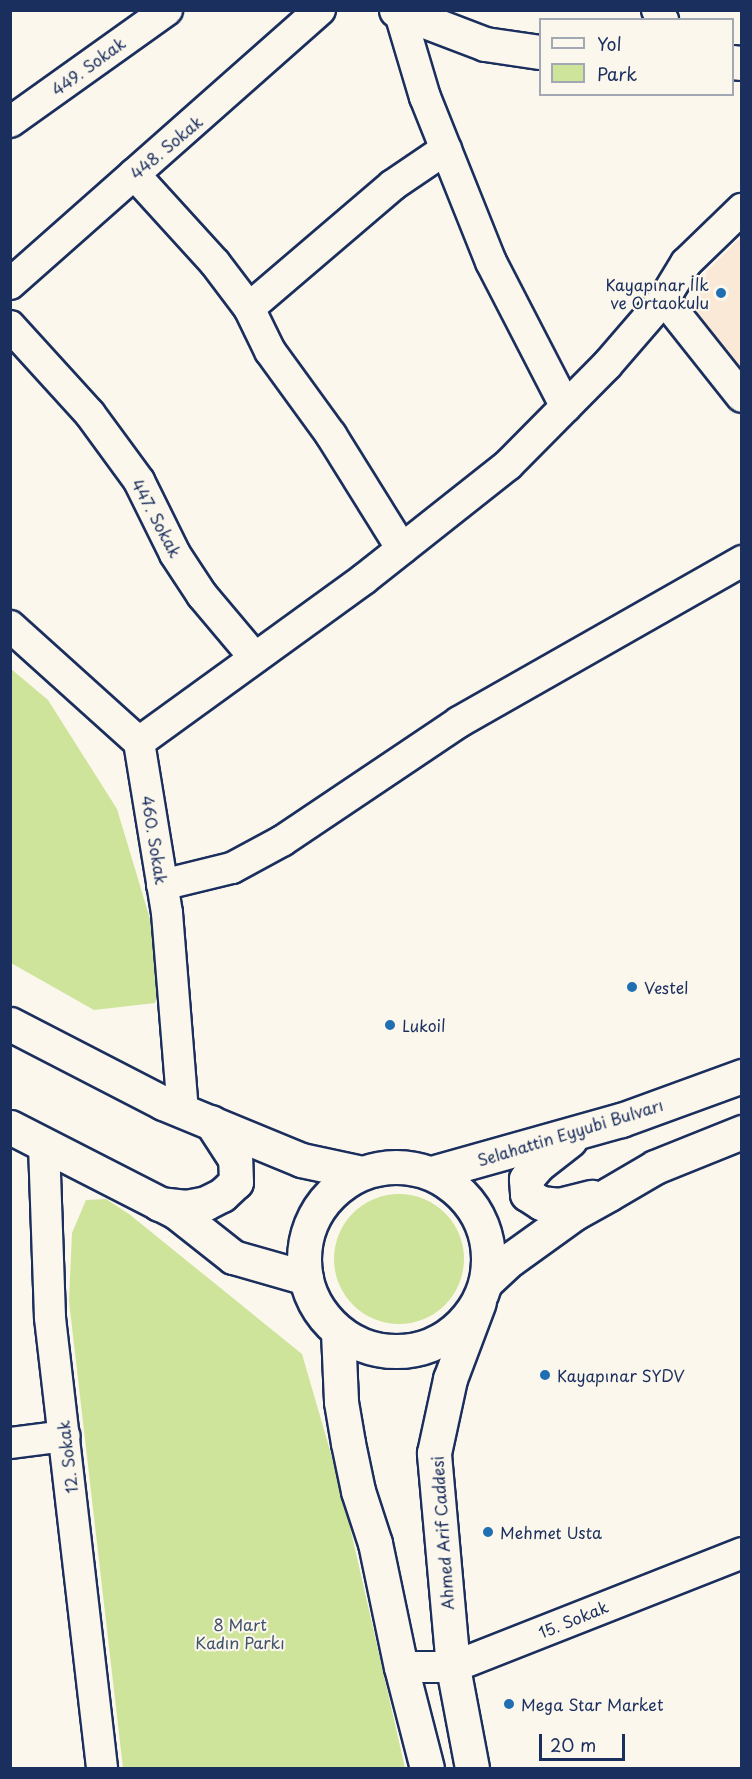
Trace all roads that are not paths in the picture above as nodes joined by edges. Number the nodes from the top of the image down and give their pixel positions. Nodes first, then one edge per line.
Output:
1 (167, 10) edge
2 (320, 10) edge
3 (398, 11) edge
4 (539, 52) edge
5 (10, 122) edge
6 (446, 149) junction
7 (134, 174) junction
8 (741, 209) edge
9 (10, 284) edge
10 (664, 299) junction
11 (249, 308) junction
12 (10, 326) edge
13 (741, 397) edge
14 (566, 407) junction
15 (402, 549) junction
16 (741, 561) edge
17 (10, 626) edge
18 (255, 658) junction
19 (139, 742) junction
20 (162, 885) junction
21 (10, 1024) edge
22 (741, 1076) edge
23 (197, 1116) junction
24 (10, 1127) edge
25 (581, 1131) junction
26 (741, 1132) edge
27 (44, 1145) junction
28 (362, 1173) junction
29 (432, 1173) junction
30 (609, 1194) junction
31 (159, 1204) junction
32 (306, 1278) junction
33 (483, 1291) junction
34 (338, 1332) junction
35 (65, 1436) junction
36 (10, 1443) edge
37 (741, 1552) edge
38 (401, 1667) junction
39 (453, 1667) junction
40 (102, 1768) edge
41 (428, 1768) edge
42 (472, 1768) edge

1 - 5 street, 449. Sokak
2 - 7 street, 448. Sokak
3 - 4 main road
3 - 6 street
6 - 11 street
6 - 14 street
7 - 9 street, 448. Sokak
7 - 11 street
8 - 10 street
10 - 13 street
10 - 14 street
11 - 15 street
12 - 18 street, 447. Sokak
14 - 15 street
15 - 18 street
16 - 20 street
17 - 19 street
18 - 19 street
19 - 20 street, 460. Sokak
20 - 23 street, 460. Sokak
21 - 23 main road
22 - 25 main road, Selahattin Eyyubi Bulvarı
23 - 28 main road
23 - 31 main road
24 - 27 main road
25 - 29 main road, Selahattin Eyyubi Bulvarı
25 - 30 main road
26 - 30 main road
27 - 31 main road
27 - 35 street, 12. Sokak
28 - 29 main road
28 - 32 main road
29 - 33 main road
30 - 33 main road
31 - 32 main road
32 - 34 main road
33 - 34 main road
33 - 39 main road, Ahmed Arif Caddesi
34 - 38 main road
35 - 36 street
35 - 40 street, 12. Sokak
37 - 39 street, 15. Sokak
38 - 39 street, 15. Sokak
38 - 41 main road
39 - 42 main road, Ahmed Arif Caddesi

